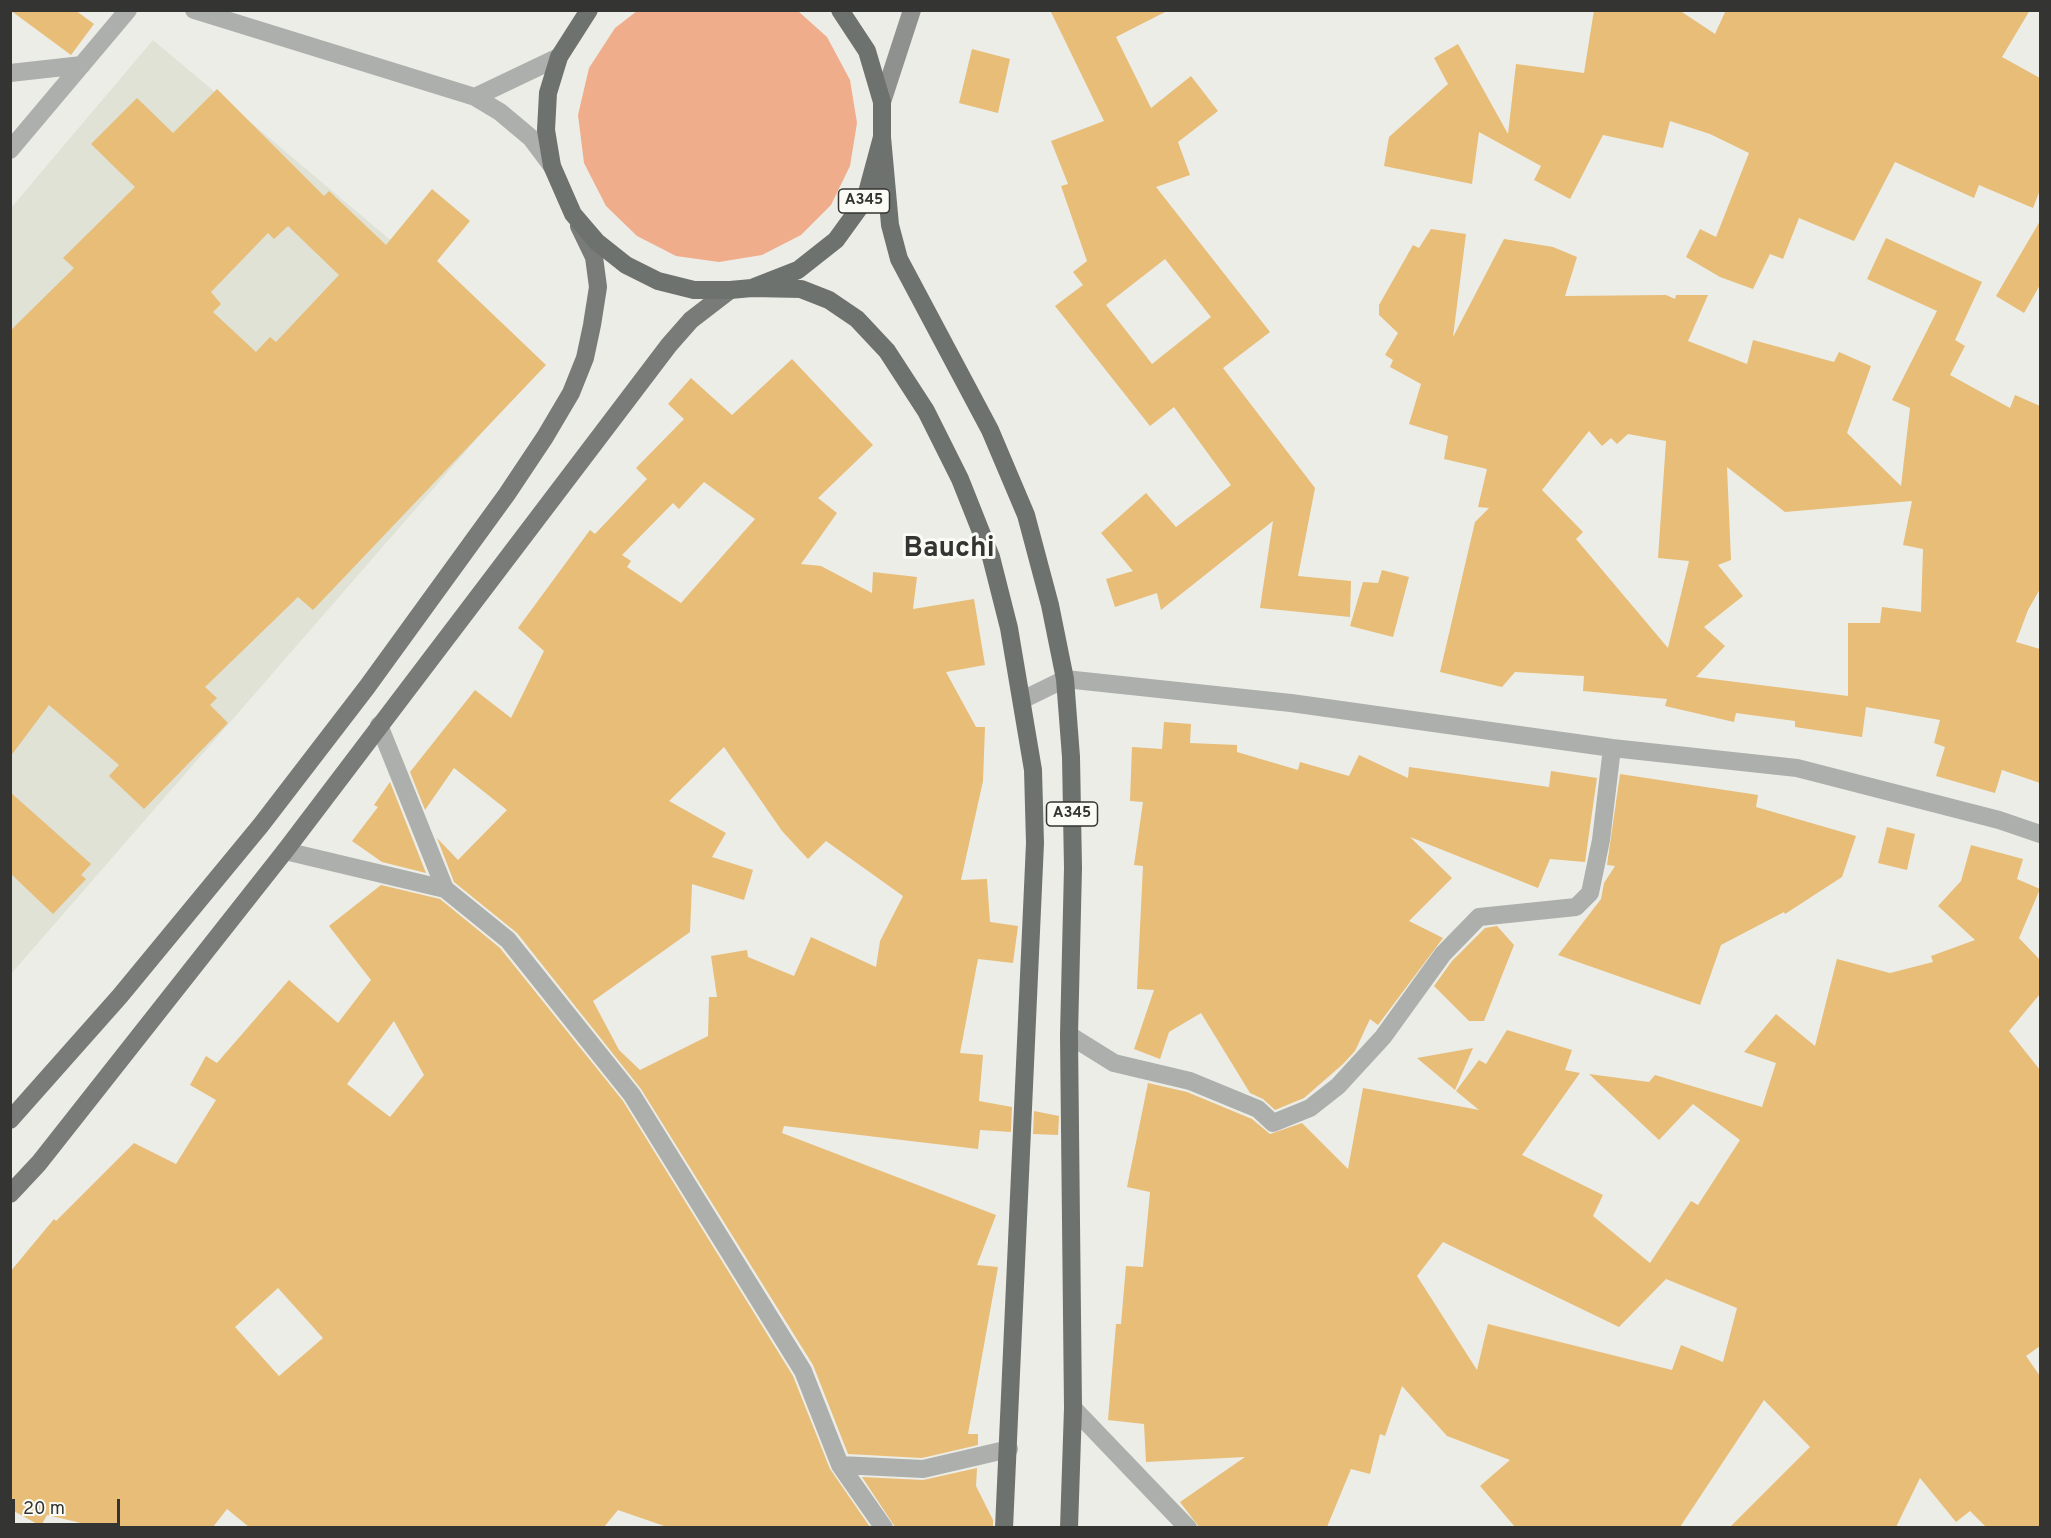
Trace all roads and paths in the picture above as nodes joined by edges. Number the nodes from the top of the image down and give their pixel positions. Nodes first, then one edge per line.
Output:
1 (128, 10) edge
2 (194, 10) edge
3 (840, 10) edge
4 (912, 10) edge
5 (583, 14) edge
6 (559, 57) junction
7 (82, 65) junction
8 (10, 73) edge
9 (475, 97) junction
10 (882, 102) junction
11 (882, 137) junction
12 (10, 150) edge
13 (552, 166) junction
14 (573, 214) junction
15 (752, 288) junction
16 (730, 290) junction
17 (1065, 679) junction
18 (1022, 700) junction
19 (379, 725) junction
20 (1612, 748) junction
21 (2040, 834) edge
22 (285, 851) junction
23 (445, 889) junction
24 (1069, 1035) junction
25 (10, 1120) edge
26 (10, 1194) edge
27 (1074, 1408) junction
28 (1009, 1449) junction
29 (840, 1465) junction
30 (884, 1527) edge
31 (1004, 1527) edge
32 (1069, 1527) edge
33 (1188, 1527) edge

1 - 7 street
2 - 9 street
3 - 10 highway, A345
4 - 10 main road
5 - 6 highway, A345
6 - 9 street
6 - 13 highway, A345
7 - 8 street
7 - 12 street
9 - 13 street
10 - 11 highway, A345
11 - 15 highway, A345
11 - 17 highway, A345
13 - 14 highway, A345
14 - 16 highway, A345
14 - 25 main road
15 - 16 highway, A345
15 - 18 highway, A345
16 - 19 main road
17 - 18 street
17 - 20 street
17 - 24 highway, A345
18 - 28 highway, A345
19 - 22 main road
19 - 23 street
20 - 21 street
20 - 24 street
22 - 23 street
22 - 26 main road
23 - 29 street
24 - 27 highway, A345
27 - 32 highway, A345
27 - 33 street
28 - 29 street
28 - 31 highway, A345
29 - 30 street

